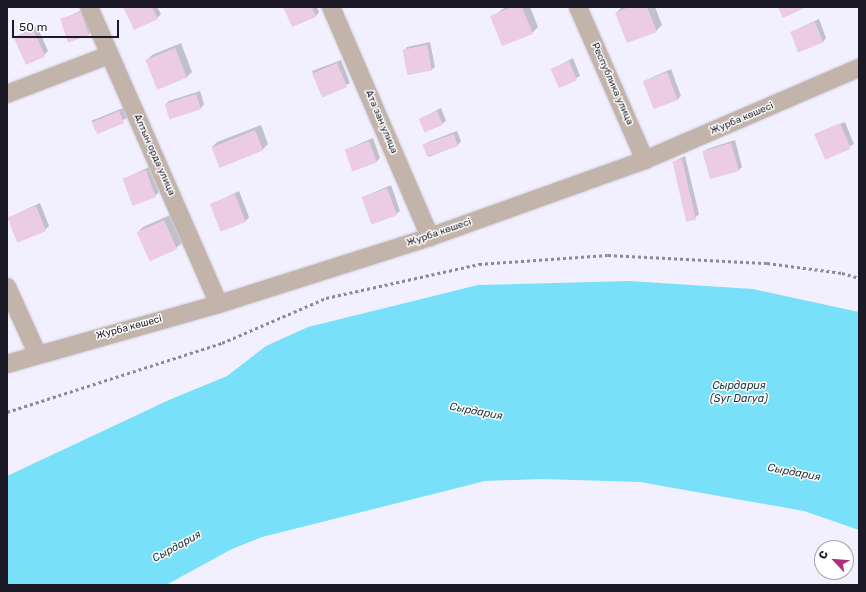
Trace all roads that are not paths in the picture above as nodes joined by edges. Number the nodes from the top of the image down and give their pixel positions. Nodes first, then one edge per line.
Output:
1 (89, 7) edge
2 (331, 7) edge
3 (578, 7) edge
4 (109, 55) junction
5 (859, 68) edge
6 (7, 94) edge
7 (645, 160) junction
8 (430, 237) junction
9 (7, 287) edge
10 (219, 304) junction
11 (37, 354) junction
12 (7, 364) edge

1 - 4 street, Алтын орда улица
2 - 8 street, Ата зан улица
3 - 7 street, Республика улица
4 - 6 street
4 - 10 street, Алтын орда улица
5 - 7 street, Журба көшесі
7 - 8 street, Журба көшесі
8 - 10 street, Журба көшесі
9 - 11 street
10 - 11 street, Журба көшесі
11 - 12 street, Журба көшесі

